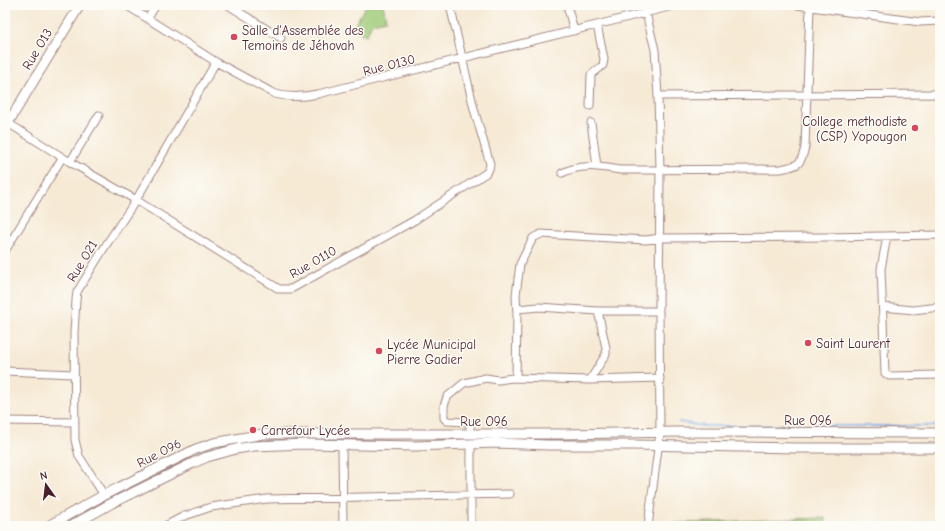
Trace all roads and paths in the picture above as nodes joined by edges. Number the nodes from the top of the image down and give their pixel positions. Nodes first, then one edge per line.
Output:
1 (80, 5) edge
2 (126, 5) edge
3 (156, 5) edge
4 (228, 5) edge
5 (450, 5) edge
6 (567, 5) edge
7 (644, 5) edge
8 (677, 5) edge
9 (797, 5) edge
10 (810, 7) junction
11 (646, 13) junction
12 (148, 18) junction
13 (940, 21) edge
14 (597, 25) junction
15 (574, 31) junction
16 (281, 38) dead end
17 (462, 59) junction
18 (216, 62) junction
19 (940, 94) edge
20 (808, 95) junction
21 (658, 96) junction
22 (590, 106) dead end
23 (99, 115) dead end
24 (591, 123) dead end
25 (6, 126) edge
26 (62, 158) junction
27 (70, 162) junction
28 (598, 166) junction
29 (660, 169) junction
30 (562, 173) dead end
31 (136, 200) junction
32 (940, 235) edge
33 (887, 236) junction
34 (660, 238) junction
35 (5, 251) edge
36 (883, 307) junction
37 (940, 307) edge
38 (517, 309) junction
39 (598, 311) junction
40 (659, 311) junction
41 (5, 372) edge
42 (73, 374) junction
43 (940, 375) edge
44 (516, 378) junction
45 (660, 378) junction
46 (590, 380) junction
47 (5, 421) edge
48 (74, 422) junction
49 (660, 433) junction
50 (940, 433) edge
51 (470, 434) junction
52 (471, 444) junction
53 (342, 445) junction
54 (659, 445) junction
55 (940, 448) edge
56 (510, 494) dead end
57 (104, 495) junction
58 (471, 495) junction
59 (343, 498) junction
60 (48, 526) edge
61 (71, 526) edge
62 (166, 526) edge
63 (343, 526) edge
64 (471, 526) edge
65 (648, 526) edge

1 - 25 main road, Rue O13
2 - 12 street, Rue O130
3 - 12 street
4 - 16 street
5 - 17 street
6 - 15 street
7 - 11 street
8 - 11 street, Rue O130
9 - 10 street
10 - 13 street
10 - 20 street
11 - 14 street, Rue O130
11 - 21 street
12 - 18 street, Rue O130
14 - 15 street, Rue O130
14 - 22 street
15 - 17 street, Rue O130
17 - 18 street, Rue O130
17 - 31 street, Rue O110
18 - 31 street, Rue O21
19 - 20 street
20 - 21 street
20 - 29 street
21 - 29 street
23 - 27 street
24 - 28 street
25 - 26 street, Rue O110
26 - 27 street, Rue O110
26 - 35 street
27 - 31 street, Rue O110
28 - 29 street
28 - 30 street
29 - 34 street
31 - 42 street, Rue O21
32 - 33 street
33 - 34 street
33 - 36 street
34 - 38 street
34 - 40 street
36 - 37 street
36 - 43 street
38 - 39 street
38 - 44 street
39 - 40 street
39 - 46 street
40 - 45 street
41 - 42 street
42 - 48 street, Rue O21
44 - 46 street
44 - 51 street
45 - 46 street
45 - 49 street
47 - 48 street
48 - 57 street, Rue O21
49 - 50 main road, Rue O96
49 - 51 main road, Rue O96
49 - 54 street
51 - 57 main road, Rue O96
52 - 53 main road, Rue O96
52 - 54 main road, Rue O96
52 - 58 street
53 - 59 street
53 - 61 main road, Rue O96
54 - 55 main road, Rue O96
54 - 65 street
56 - 58 street
57 - 60 main road, Rue O96
58 - 59 street
58 - 64 street
59 - 62 street
59 - 63 street

